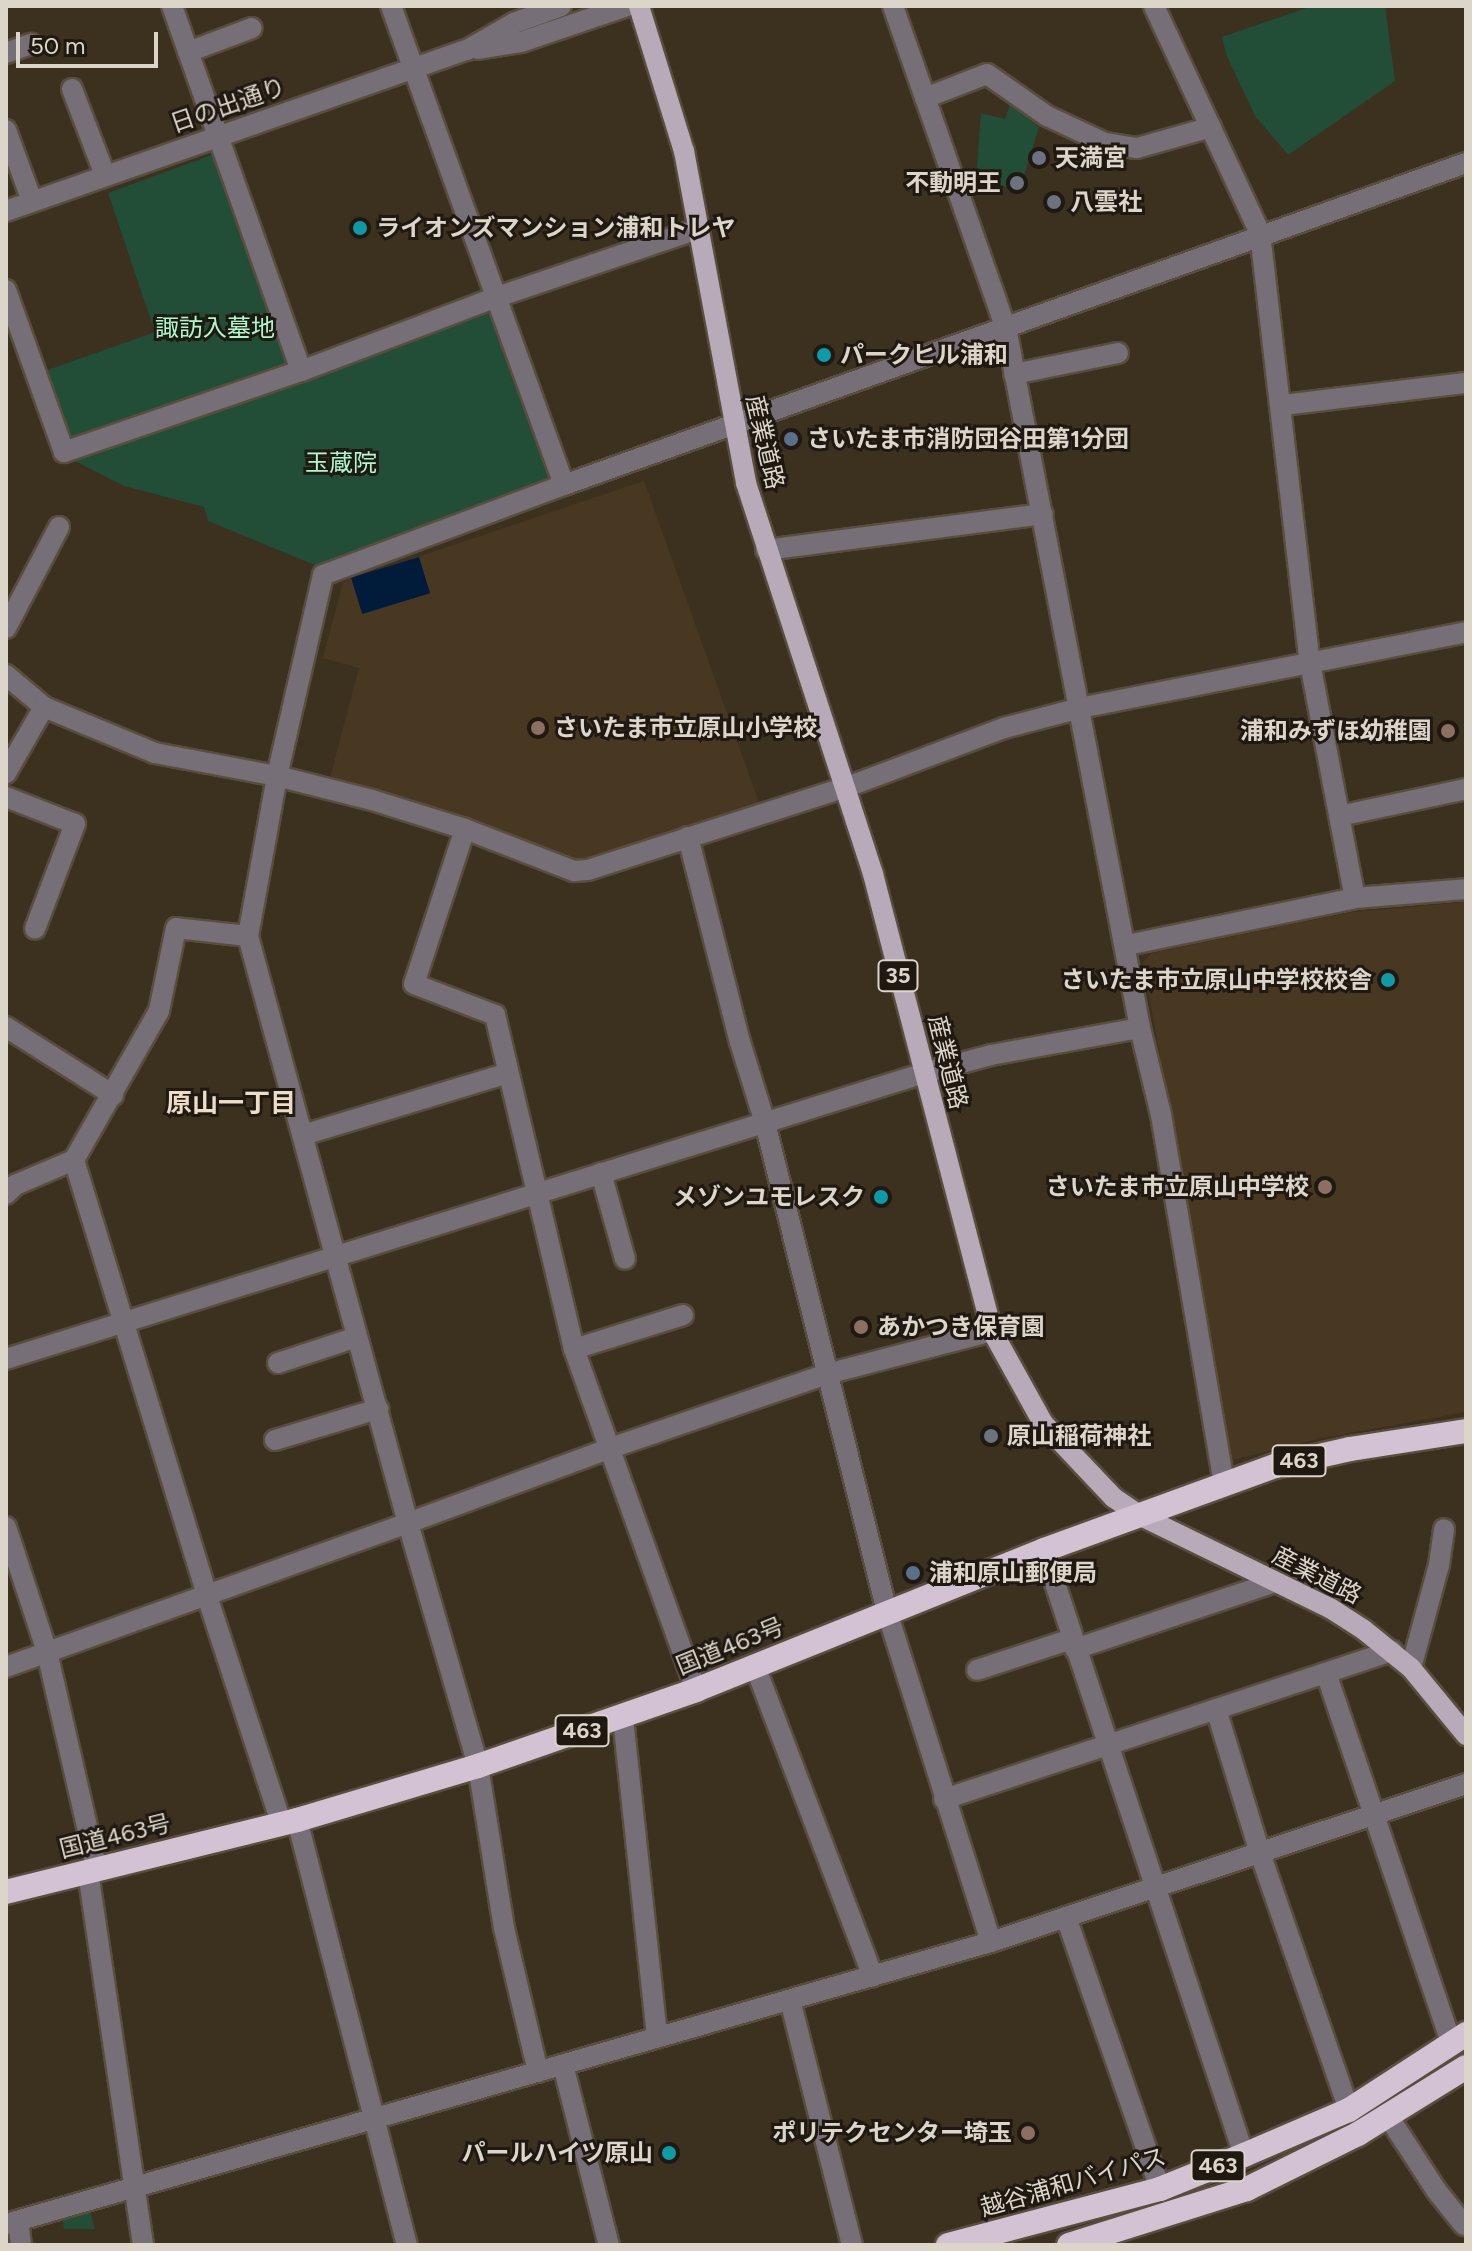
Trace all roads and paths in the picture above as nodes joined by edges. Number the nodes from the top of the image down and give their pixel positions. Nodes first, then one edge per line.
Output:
1 (172, 6) edge
2 (391, 6) edge
3 (561, 6) edge
4 (627, 6) edge
5 (639, 6) edge
6 (893, 6) edge
7 (1154, 6) edge
8 (252, 28) dead end
9 (31, 44) dead end
10 (467, 50) junction
11 (188, 52) junction
12 (6, 53) edge
13 (413, 69) junction
14 (72, 89) dead end
15 (925, 98) junction
16 (1211, 127) junction
17 (6, 130) edge
18 (218, 136) junction
19 (1466, 163) edge
20 (105, 175) junction
21 (32, 201) junction
22 (6, 211) edge
23 (698, 229) junction
24 (1261, 237) junction
25 (6, 290) edge
26 (497, 297) junction
27 (1006, 328) junction
28 (1118, 353) dead end
29 (301, 371) junction
30 (1014, 374) junction
31 (1466, 383) edge
32 (1283, 405) junction
33 (733, 426) junction
34 (564, 485) junction
35 (1043, 514) junction
36 (59, 527) dead end
37 (766, 550) junction
38 (6, 628) edge
39 (1466, 632) edge
40 (1310, 663) junction
41 (6, 675) edge
42 (44, 707) junction
43 (1080, 708) junction
44 (6, 773) edge
45 (277, 776) junction
46 (847, 787) junction
47 (1466, 789) edge
48 (6, 797) edge
49 (1340, 816) junction
50 (465, 829) junction
51 (688, 837) junction
52 (1466, 889) edge
53 (1355, 898) junction
54 (35, 929) dead end
55 (248, 936) junction
56 (1127, 945) junction
57 (6, 1027) edge
58 (1140, 1028) junction
59 (508, 1073) junction
60 (924, 1073) junction
61 (113, 1095) junction
62 (765, 1123) junction
63 (303, 1135) junction
64 (74, 1160) junction
65 (601, 1173) junction
66 (9, 1185) edge
67 (534, 1194) junction
68 (333, 1256) junction
69 (625, 1259) dead end
70 (683, 1315) dead end
71 (123, 1321) junction
72 (992, 1331) junction
73 (357, 1337) junction
74 (574, 1349) junction
75 (6, 1359) edge
76 (278, 1363) dead end
77 (827, 1374) junction
78 (378, 1409) junction
79 (1466, 1431) edge
80 (275, 1440) dead end
81 (608, 1449) junction
82 (1224, 1483) junction
83 (1139, 1515) junction
84 (408, 1523) junction
85 (6, 1527) edge
86 (1444, 1529) dead end
87 (1044, 1550) junction
88 (1275, 1582) junction
89 (207, 1596) junction
90 (887, 1612) junction
91 (1074, 1644) junction
92 (1392, 1651) junction
93 (47, 1652) junction
94 (755, 1666) junction
95 (6, 1667) edge
96 (1411, 1668) junction
97 (977, 1670) dead end
98 (1326, 1673) junction
99 (696, 1690) junction
100 (1216, 1709) junction
101 (623, 1718) junction
102 (1466, 1735) edge
103 (1106, 1746) junction
104 (478, 1766) junction
105 (1466, 1784) edge
106 (944, 1799) junction
107 (1376, 1814) junction
108 (289, 1821) junction
109 (1260, 1853) junction
110 (92, 1871) junction
111 (1153, 1888) junction
112 (6, 1892) edge
113 (1066, 1917) junction
114 (991, 1942) junction
115 (873, 1976) junction
116 (790, 2000) junction
117 (657, 2036) junction
118 (1459, 2040) edge
119 (563, 2065) junction
120 (1466, 2067) edge
121 (538, 2072) junction
122 (1349, 2110) junction
123 (1388, 2116) junction
124 (375, 2120) junction
125 (1244, 2155) junction
126 (134, 2186) junction
127 (1160, 2189) junction
128 (12, 2223) edge
129 (1464, 2225) edge
130 (1098, 2242) edge
131 (21, 2245) edge
132 (143, 2245) edge
133 (407, 2245) edge
134 (609, 2245) edge
135 (852, 2245) edge
136 (948, 2245) edge
137 (1069, 2245) edge

1 - 11 street
2 - 13 street
3 - 10 street, 日の出通り
4 - 10 street, 日の出通り
5 - 23 main road, 産業道路 / 35
6 - 15 street
7 - 16 street
8 - 11 street
9 - 12 street
10 - 13 street, 日の出通り
11 - 18 street
13 - 18 street, 日の出通り
13 - 26 street
14 - 20 street
15 - 16 street
15 - 27 street
16 - 24 street
17 - 21 street
18 - 20 street, 日の出通り
18 - 29 street
19 - 24 street
20 - 21 street, 日の出通り
21 - 22 street, 日の出通り
23 - 26 street
23 - 33 main road, 産業道路 / 35
24 - 27 street
24 - 32 street
25 - 29 street
26 - 29 street
26 - 34 street
27 - 30 street
27 - 33 street
28 - 30 street
30 - 35 street
31 - 32 street
32 - 40 street
33 - 34 street
33 - 37 main road, 産業道路 / 35
34 - 45 street
35 - 37 street
35 - 43 street
36 - 38 street
37 - 46 main road, 産業道路 / 35
39 - 40 street
40 - 43 street
40 - 49 street
41 - 42 street
42 - 44 street
42 - 45 street
43 - 46 street
43 - 56 street
45 - 50 street
45 - 55 street
46 - 51 street
46 - 60 main road, 産業道路 / 35
47 - 49 street
48 - 54 street
49 - 53 street
50 - 51 street
50 - 59 street
51 - 62 street
52 - 53 street
53 - 56 street
55 - 61 street
55 - 63 street
56 - 58 street
57 - 61 street
58 - 60 street
58 - 82 street
59 - 63 street
59 - 67 street
60 - 62 street
60 - 72 main road, 産業道路 / 35
61 - 64 street
62 - 65 street
62 - 77 street
63 - 68 street
64 - 66 street
64 - 71 street
65 - 67 street
65 - 69 street
67 - 68 street
67 - 74 street
68 - 71 street
68 - 73 street
70 - 74 street
71 - 75 street
71 - 89 street
72 - 77 street
72 - 83 main road, 産業道路 / 35
73 - 76 street
73 - 78 street
74 - 81 street
77 - 81 street
77 - 90 street
78 - 80 street
78 - 84 street
79 - 82 highway, 国道463号 / 463
81 - 84 street
81 - 99 street
82 - 83 highway, 国道463号 / 463
83 - 87 highway, 国道463号 / 463
83 - 88 main road, 産業道路 / 35
84 - 89 street
84 - 104 street
85 - 93 street
86 - 96 street
87 - 90 highway, 国道463号 / 463
87 - 91 street
88 - 91 street
88 - 92 main road, 産業道路 / 35
89 - 93 street
89 - 108 street
90 - 94 highway, 国道463号 / 463
90 - 106 street
91 - 97 street
91 - 103 street
92 - 96 main road, 産業道路 / 35
92 - 98 street
93 - 95 street
93 - 110 street
94 - 99 highway, 国道463号 / 463
94 - 115 street
96 - 102 main road, 産業道路 / 35
98 - 100 street
98 - 107 street
99 - 101 highway, 国道463号 / 463
100 - 103 street
100 - 109 street
101 - 104 highway, 国道463号 / 463
101 - 117 street
103 - 106 street
103 - 111 street
104 - 108 highway, 国道463号 / 463
104 - 121 street
105 - 107 street
106 - 114 street
107 - 109 street
107 - 118 street
108 - 110 highway, 国道463号 / 463
108 - 124 street
109 - 111 street
109 - 122 street
110 - 112 highway, 国道463号 / 463
110 - 126 street
111 - 113 street
111 - 125 street
113 - 114 street
113 - 127 street
114 - 115 street
115 - 116 street
116 - 117 street
116 - 135 street
117 - 119 street
118 - 122 highway, 越谷浦和バイパス / 463
119 - 121 street
119 - 134 street
120 - 123 highway, 463
121 - 124 street
122 - 125 highway, 越谷浦和バイパス / 463
123 - 129 street
123 - 130 highway, 463
124 - 126 street
124 - 133 street
125 - 127 highway, 越谷浦和バイパス / 463
126 - 128 street
126 - 132 street
127 - 136 highway, 越谷浦和バイパス / 463
128 - 131 street
130 - 137 highway, 463

